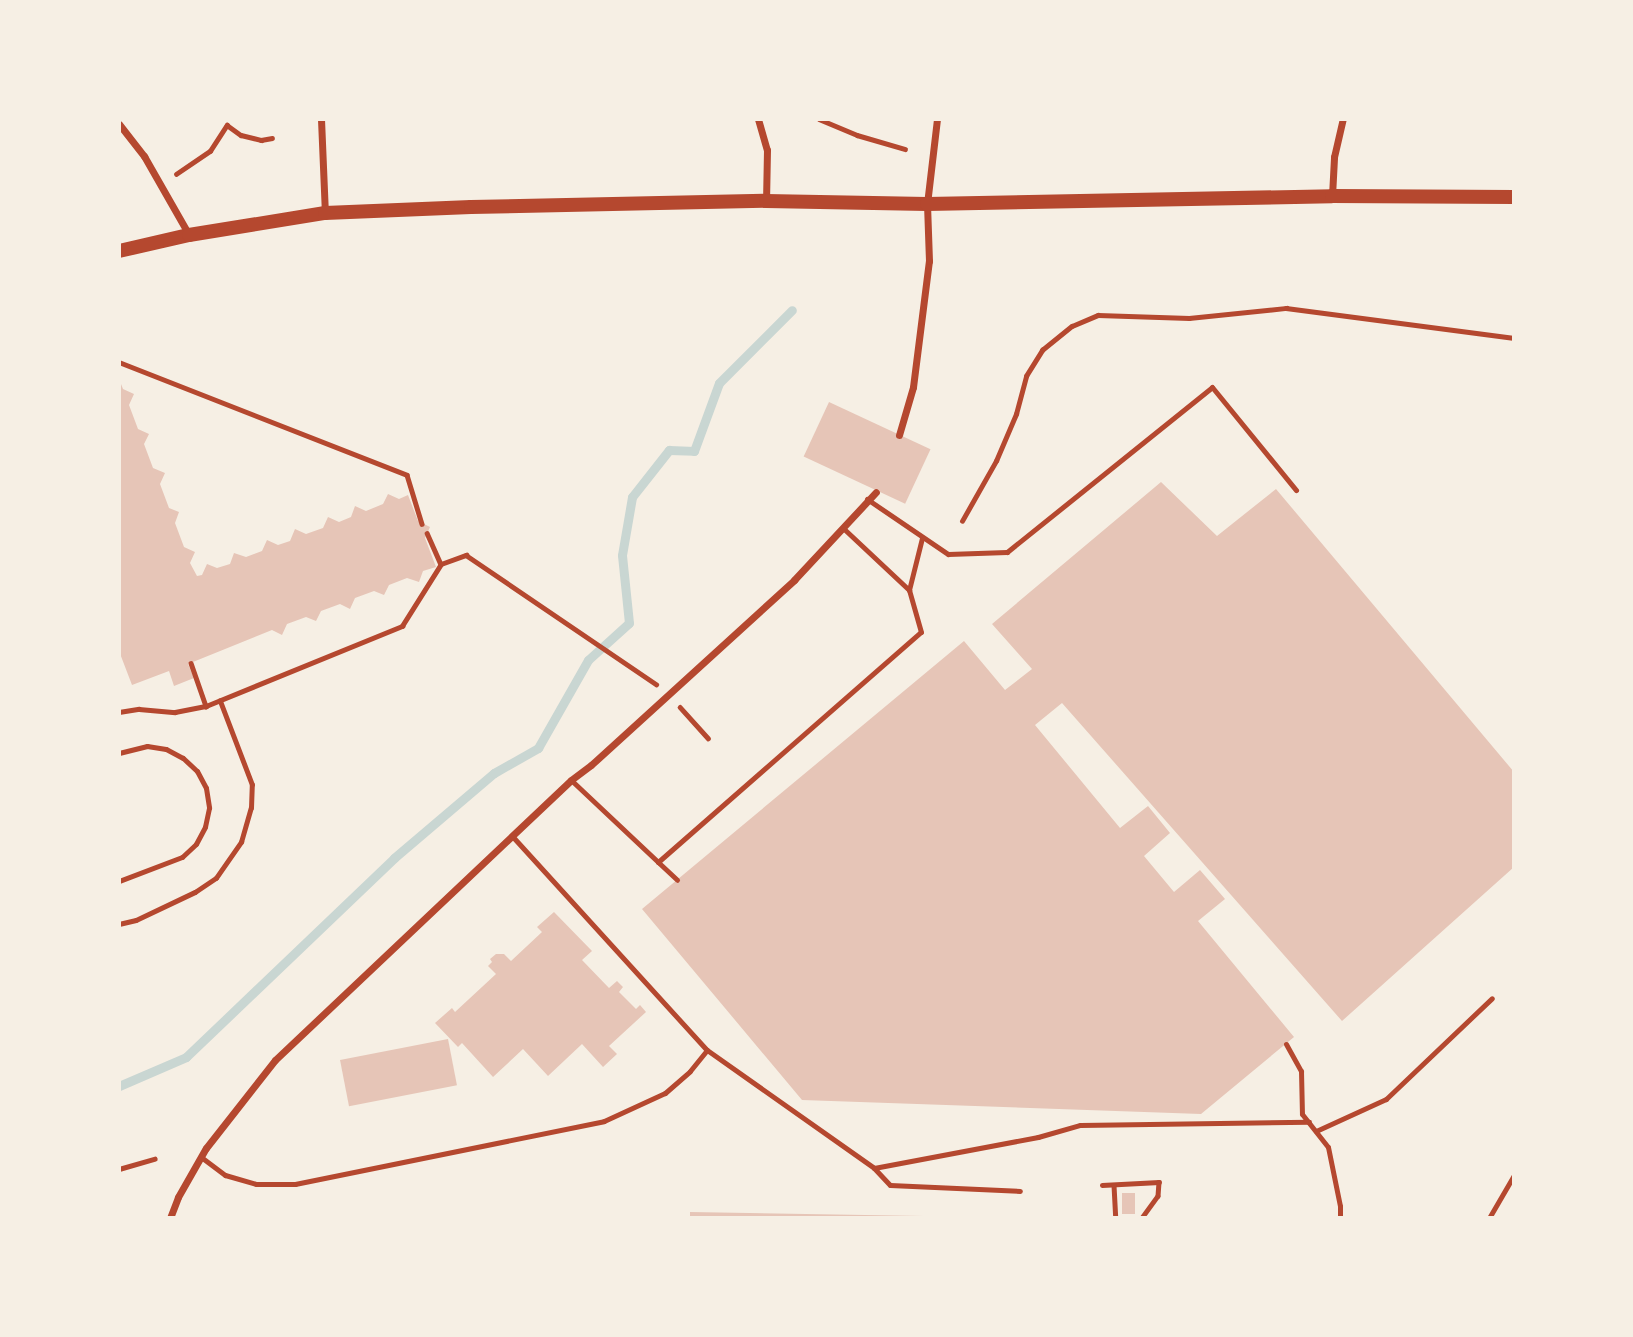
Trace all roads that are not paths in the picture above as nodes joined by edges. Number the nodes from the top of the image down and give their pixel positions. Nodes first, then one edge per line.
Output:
1 (321, 119) edge
2 (758, 119) edge
3 (937, 119) edge
4 (1343, 119) edge
5 (119, 124) edge
6 (1332, 196) junction
7 (1514, 197) edge
8 (766, 201) junction
9 (928, 204) junction
10 (325, 213) junction
11 (189, 235) junction
12 (119, 251) edge
13 (899, 435) dead end
14 (1296, 490) dead end
15 (877, 492) dead end
16 (867, 499) junction
17 (843, 528) junction
18 (922, 538) junction
19 (909, 590) junction
20 (119, 753) edge
21 (571, 780) junction
22 (513, 837) junction
23 (658, 862) junction
24 (677, 880) dead end
25 (119, 881) edge
26 (1492, 998) dead end
27 (1286, 1044) dead end
28 (707, 1050) junction
29 (1308, 1122) junction
30 (1316, 1131) junction
31 (201, 1157) junction
32 (874, 1168) junction
33 (1514, 1175) edge
34 (1020, 1191) dead end
35 (170, 1218) edge
36 (1339, 1218) edge
37 (1489, 1218) edge

1 - 10 street
2 - 8 street
3 - 9 street
4 - 6 street
5 - 11 street
6 - 7 main road
6 - 9 main road
8 - 9 main road
8 - 10 main road
9 - 13 street
10 - 11 main road
11 - 12 main road
14 - 18 lane
15 - 16 street
16 - 17 street
16 - 18 lane
17 - 19 lane
17 - 21 street
18 - 19 lane
19 - 23 lane
20 - 25 lane
21 - 22 street
21 - 23 lane
22 - 28 lane
22 - 31 street
23 - 24 lane
26 - 30 lane
27 - 29 lane
28 - 31 lane
28 - 32 lane
29 - 30 lane
29 - 32 lane
30 - 36 lane
31 - 35 street
32 - 34 lane
33 - 37 lane

